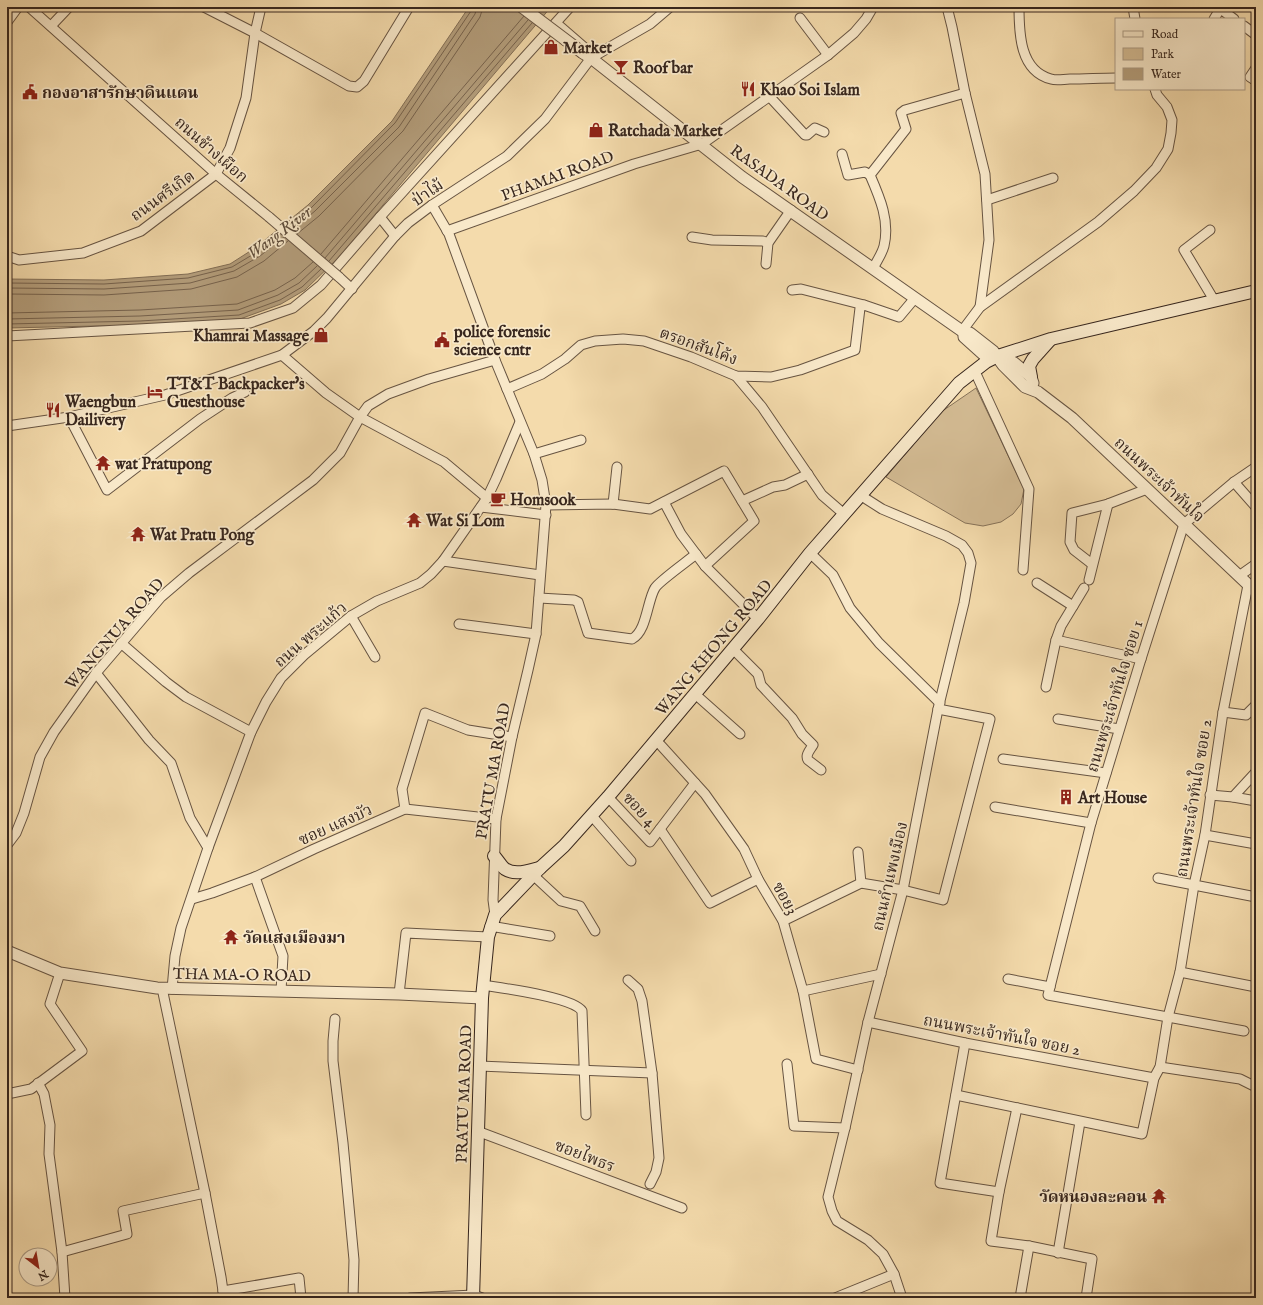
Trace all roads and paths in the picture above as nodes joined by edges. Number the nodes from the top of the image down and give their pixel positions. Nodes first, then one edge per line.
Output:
1 (18, 7) edge
2 (29, 7) edge
3 (69, 7) edge
4 (204, 7) edge
5 (261, 7) edge
6 (408, 7) edge
7 (522, 7) edge
8 (570, 7) edge
9 (670, 7) edge
10 (873, 7) edge
11 (947, 7) edge
12 (1019, 7) edge
13 (1133, 7) edge
14 (1219, 8) edge
15 (800, 18) dead end
16 (1135, 18) edge
17 (1214, 18) edge
18 (1233, 18) edge
19 (7, 22) edge
20 (556, 23) junction
21 (51, 26) junction
22 (1245, 27) edge
23 (255, 33) junction
24 (1256, 35) edge
25 (828, 55) junction
26 (587, 56) junction
27 (1256, 68) edge
28 (1115, 78) edge
29 (1256, 81) edge
30 (1155, 90) edge
31 (965, 93) junction
32 (769, 96) junction
33 (824, 132) dead end
34 (702, 144) junction
35 (842, 154) dead end
36 (216, 174) junction
37 (870, 175) junction
38 (1053, 178) dead end
39 (988, 200) junction
40 (432, 205) junction
41 (791, 210) junction
42 (380, 217) junction
43 (1210, 230) dead end
44 (447, 231) junction
45 (395, 236) junction
46 (692, 237) dead end
47 (768, 243) junction
48 (7, 256) edge
49 (766, 264) dead end
50 (872, 269) junction
51 (352, 289) junction
52 (792, 290) dead end
53 (1256, 291) edge
54 (914, 298) junction
55 (1214, 300) junction
56 (864, 305) junction
57 (980, 306) junction
58 (962, 331) junction
59 (7, 336) edge
60 (1051, 339) junction
61 (282, 355) junction
62 (998, 356) junction
63 (495, 360) junction
64 (736, 376) junction
65 (977, 376) junction
66 (1031, 377) junction
67 (507, 389) junction
68 (245, 392) dead end
69 (1038, 392) junction
70 (949, 393) junction
71 (69, 417) junction
72 (360, 418) junction
73 (520, 422) junction
74 (7, 426) edge
75 (581, 440) dead end
76 (534, 454) junction
77 (616, 467) dead end
78 (1256, 467) edge
79 (808, 474) junction
80 (1234, 482) junction
81 (1147, 489) junction
82 (860, 495) junction
83 (487, 498) junction
84 (742, 501) junction
85 (664, 502) junction
86 (613, 504) junction
87 (1108, 504) junction
88 (481, 507) junction
89 (1256, 507) edge
90 (546, 510) junction
91 (844, 514) junction
92 (1184, 524) junction
93 (810, 553) junction
94 (696, 554) junction
95 (443, 562) junction
96 (1092, 564) junction
97 (1256, 564) edge
98 (705, 566) junction
99 (1023, 570) dead end
100 (540, 575) junction
101 (1239, 576) junction
102 (1037, 583) dead end
103 (1252, 588) edge
104 (539, 598) junction
105 (1073, 606) junction
106 (351, 616) junction
107 (758, 619) junction
108 (459, 624) dead end
109 (536, 634) junction
110 (1056, 640) junction
111 (122, 643) junction
112 (733, 649) junction
113 (375, 657) dead end
114 (1141, 659) junction
115 (96, 673) junction
116 (1046, 687) dead end
117 (695, 694) junction
118 (939, 706) junction
119 (1256, 706) edge
120 (1223, 712) junction
121 (1058, 719) dead end
122 (1119, 729) junction
123 (251, 732) junction
124 (740, 734) dead end
125 (512, 737) junction
126 (656, 740) junction
127 (1003, 759) dead end
128 (821, 770) dead end
129 (1256, 772) edge
130 (1106, 773) junction
131 (695, 783) junction
132 (1210, 795) junction
133 (608, 797) junction
134 (1233, 797) junction
135 (1256, 801) edge
136 (995, 807) dead end
137 (404, 809) junction
138 (592, 816) junction
139 (496, 819) junction
140 (1091, 823) junction
141 (660, 829) junction
142 (1205, 835) junction
143 (1256, 844) edge
144 (7, 845) edge
145 (208, 848) junction
146 (858, 852) dead end
147 (494, 856) junction
148 (631, 861) dead end
149 (537, 871) junction
150 (255, 877) junction
151 (1158, 878) dead end
152 (758, 879) junction
153 (861, 883) junction
154 (1194, 885) junction
155 (903, 890) junction
156 (1256, 898) edge
157 (192, 899) junction
158 (495, 915) junction
159 (783, 921) junction
160 (595, 931) dead end
161 (489, 932) junction
162 (550, 936) dead end
163 (7, 951) edge
164 (1180, 972) junction
165 (60, 973) junction
166 (881, 974) junction
167 (1008, 979) dead end
168 (628, 980) dead end
169 (483, 985) junction
170 (1256, 987) edge
171 (167, 989) junction
172 (281, 991) junction
173 (803, 991) junction
174 (1049, 991) junction
175 (399, 994) junction
176 (482, 998) junction
177 (1168, 1017) junction
178 (335, 1019) dead end
179 (868, 1022) junction
180 (1244, 1031) dead end
181 (964, 1043) junction
182 (787, 1064) dead end
183 (479, 1066) junction
184 (1160, 1067) junction
185 (584, 1070) junction
186 (858, 1070) junction
187 (652, 1073) junction
188 (1154, 1078) junction
189 (38, 1083) junction
190 (1256, 1087) edge
191 (7, 1094) edge
192 (956, 1096) junction
193 (1017, 1108) junction
194 (586, 1116) dead end
195 (1080, 1122) junction
196 (845, 1128) junction
197 (477, 1131) junction
198 (650, 1184) dead end
199 (999, 1192) junction
200 (205, 1194) junction
201 (682, 1208) dead end
202 (1029, 1246) junction
203 (62, 1252) junction
204 (1058, 1253) junction
205 (894, 1274) junction
206 (223, 1294) edge
207 (476, 1297) edge
208 (65, 1298) edge
209 (301, 1298) edge
210 (353, 1298) edge
211 (410, 1298) edge
212 (835, 1298) edge
213 (902, 1298) edge
214 (1020, 1298) edge
215 (1086, 1298) edge

1 - 19 street
2 - 21 street, ถนนช้างเผือก
3 - 21 street
4 - 23 street
5 - 23 street
6 - 23 street
7 - 26 street, RASADA ROAD, bridge
8 - 20 street
9 - 26 street
10 - 25 street, PHAMAI ROAD
11 - 31 street
12 - 28 street
13 - 16 street
14 - 17 street
14 - 18 street
15 - 25 street
20 - 26 street
20 - 42 street
21 - 36 street, ถนนช้างเผือก
22 - 24 street
23 - 36 street
25 - 32 street, PHAMAI ROAD
26 - 34 street, RASADA ROAD
26 - 40 street, ป่าไม้
27 - 29 street
30 - 57 street
31 - 37 street
31 - 39 street
32 - 33 street
32 - 34 street, PHAMAI ROAD
34 - 41 street, RASADA ROAD
34 - 44 street, PHAMAI ROAD
35 - 37 street
36 - 48 street, ถนนศรีเกิด
36 - 51 street, ถนนช้างเผือก, bridge
37 - 50 street
38 - 39 street
39 - 57 street
40 - 44 street, PRATU MA ROAD
40 - 45 street, ป่าไม้
41 - 47 street
41 - 50 street, RASADA ROAD
42 - 45 street
42 - 59 street
43 - 55 street
44 - 63 street, PRATU MA ROAD
45 - 51 street, ป่าไม้
46 - 47 street
47 - 49 street
50 - 54 street, RASADA ROAD
51 - 61 street, ป่าไม้
52 - 56 street
53 - 55 main road
54 - 56 street
54 - 58 street, RASADA ROAD
55 - 60 main road
56 - 64 street, ตรอกสันโค้ง
57 - 58 street
58 - 62 street, RASADA ROAD
60 - 62 main road
60 - 66 main road
61 - 71 street, ป่าไม้
61 - 72 street
62 - 65 main road, WANG KHONG ROAD
62 - 66 street, ถนนพระเจ้าทันใจ
62 - 69 street, ถนนพระเจ้าทันใจ
62 - 70 main road, WANG KHONG ROAD
63 - 67 street, PRATU MA ROAD
63 - 72 street, WANGNUA ROAD
64 - 67 street, ตรอกสันโค้ง
64 - 79 street
65 - 70 main road, WANG KHONG ROAD
65 - 99 street
66 - 69 street, ถนนพระเจ้าทันใจ
67 - 73 street, PRATU MA ROAD
68 - 71 street
69 - 81 street, ถนนพระเจ้าทันใจ
70 - 82 main road, WANG KHONG ROAD
71 - 74 street, ป่าไม้
72 - 83 street
72 - 111 street, WANGNUA ROAD
73 - 76 street, PRATU MA ROAD
73 - 83 street, ถนน พระแก้ว
75 - 76 street
76 - 90 street, PRATU MA ROAD
77 - 86 street
78 - 80 street
79 - 84 street
79 - 91 street
80 - 89 street
80 - 92 street
81 - 87 street
81 - 92 street, ถนนพระเจ้าทันใจ
82 - 91 main road, WANG KHONG ROAD
82 - 118 street, ถนนกำแพงเมือง
83 - 88 street, ถนน พระแก้ว
84 - 85 street
84 - 98 street
85 - 86 street
85 - 94 street
86 - 90 street
87 - 96 street
87 - 96 street
88 - 90 street
88 - 95 street, ถนน พระแก้ว
90 - 100 street, PRATU MA ROAD
91 - 93 main road, WANG KHONG ROAD
92 - 101 street, ถนนพระเจ้าทันใจ
92 - 114 street, ถนนพระเจ้าทันใจ ซอย 1
93 - 107 main road, WANG KHONG ROAD
93 - 118 street
94 - 98 street
94 - 104 street
95 - 100 street
95 - 106 street, ถนน พระแก้ว
96 - 105 street
97 - 101 street
98 - 107 street
100 - 104 street, PRATU MA ROAD
101 - 103 street, ถนนพระเจ้าทันใจ
102 - 105 street
103 - 120 street, ถนนพระเจ้าทันใจ ซอย 2
104 - 109 street, PRATU MA ROAD
105 - 110 street
106 - 113 street
106 - 123 street, ถนน พระแก้ว
107 - 112 main road, WANG KHONG ROAD
108 - 109 street
109 - 125 street, PRATU MA ROAD
110 - 114 street
110 - 116 street
111 - 115 street, WANGNUA ROAD
111 - 123 street
112 - 117 main road, WANG KHONG ROAD
112 - 128 street
114 - 122 street, ถนนพระเจ้าทันใจ ซอย 1
115 - 144 street, WANGNUA ROAD
115 - 145 street
117 - 124 street
117 - 126 main road, WANG KHONG ROAD
118 - 155 street, ถนนกำแพงเมือง
118 - 155 street
119 - 120 street
120 - 132 street, ถนนพระเจ้าทันใจ ซอย 2
121 - 122 street
122 - 130 street, ถนนพระเจ้าทันใจ ซอย 1
123 - 145 street, ถนน พระแก้ว
125 - 137 street
125 - 139 street, PRATU MA ROAD
126 - 131 street, ซอย3
126 - 133 main road, WANG KHONG ROAD
127 - 130 street
129 - 134 street
130 - 140 street, ถนนพระเจ้าทันใจ ซอย 1
131 - 141 street
131 - 152 street, ซอย3
132 - 134 street
132 - 142 street, ถนนพระเจ้าทันใจ ซอย 2
133 - 138 main road, WANG KHONG ROAD
133 - 141 street, ซอย 4
134 - 135 street
136 - 140 street
137 - 139 street
137 - 150 street, ซอย แสงบัว
138 - 148 street
138 - 149 main road, WANG KHONG ROAD
139 - 147 street, PRATU MA ROAD
140 - 174 street, ถนนพระเจ้าทันใจ ซอย 1
141 - 152 street
142 - 143 street
142 - 154 street, ถนนพระเจ้าทันใจ ซอย 2
145 - 157 street, ถนน พระแก้ว
146 - 153 street
147 - 149 main road
147 - 158 street, PRATU MA ROAD
149 - 158 main road, WANG KHONG ROAD
149 - 160 street
150 - 157 street, ซอย แสงบัว
150 - 172 street
151 - 154 street
152 - 159 street, ซอย3
153 - 155 street
153 - 159 street
154 - 156 street
154 - 164 street, ถนนพระเจ้าทันใจ ซอย 2
155 - 166 street, ถนนกำแพงเมือง
157 - 171 street, ถนน พระแก้ว
158 - 161 main road, PRATU MA ROAD
159 - 173 street, ซอย3
161 - 162 street
161 - 169 main road, PRATU MA ROAD
161 - 175 street
163 - 165 street, THA MA-O ROAD
164 - 170 street
164 - 177 street, ถนนพระเจ้าทันใจ ซอย 2
165 - 171 street, THA MA-O ROAD
165 - 189 street
166 - 173 street
166 - 179 street, ถนนกำแพงเมือง
167 - 174 street
168 - 187 street
169 - 176 main road, PRATU MA ROAD
169 - 185 street
171 - 172 street, THA MA-O ROAD
171 - 200 street, ถนน พระแก้ว
172 - 175 street, THA MA-O ROAD
173 - 186 street, ซอย3
174 - 177 street
175 - 176 street, THA MA-O ROAD
176 - 183 main road, PRATU MA ROAD
177 - 180 street
177 - 184 street, ถนนพระเจ้าทันใจ ซอย 2
178 - 210 street
179 - 181 street, ถนนพระเจ้าทันใจ ซอย 2
179 - 186 street, ถนนกำแพงเมือง
181 - 188 street, ถนนพระเจ้าทันใจ ซอย 2
181 - 192 street
182 - 196 street
183 - 185 street
183 - 197 main road, PRATU MA ROAD
184 - 188 street, ถนนพระเจ้าทันใจ ซอย 2
184 - 190 street
185 - 187 street
185 - 194 street
186 - 196 street, ถนนกำแพงเมือง
187 - 198 street
188 - 195 street
189 - 191 street
189 - 203 street
192 - 193 street
192 - 199 street
193 - 195 street
193 - 199 street
195 - 204 street
196 - 205 street, ถนนกำแพงเมือง
197 - 201 street, ซอยไพธร
197 - 207 main road, PRATU MA ROAD
199 - 202 street
200 - 203 street
200 - 206 street, ถนน พระแก้ว
202 - 204 street
202 - 214 street
203 - 208 street
204 - 215 street
205 - 212 street
205 - 213 street, ถนนกำแพงเมือง
206 - 209 street
207 - 211 street

